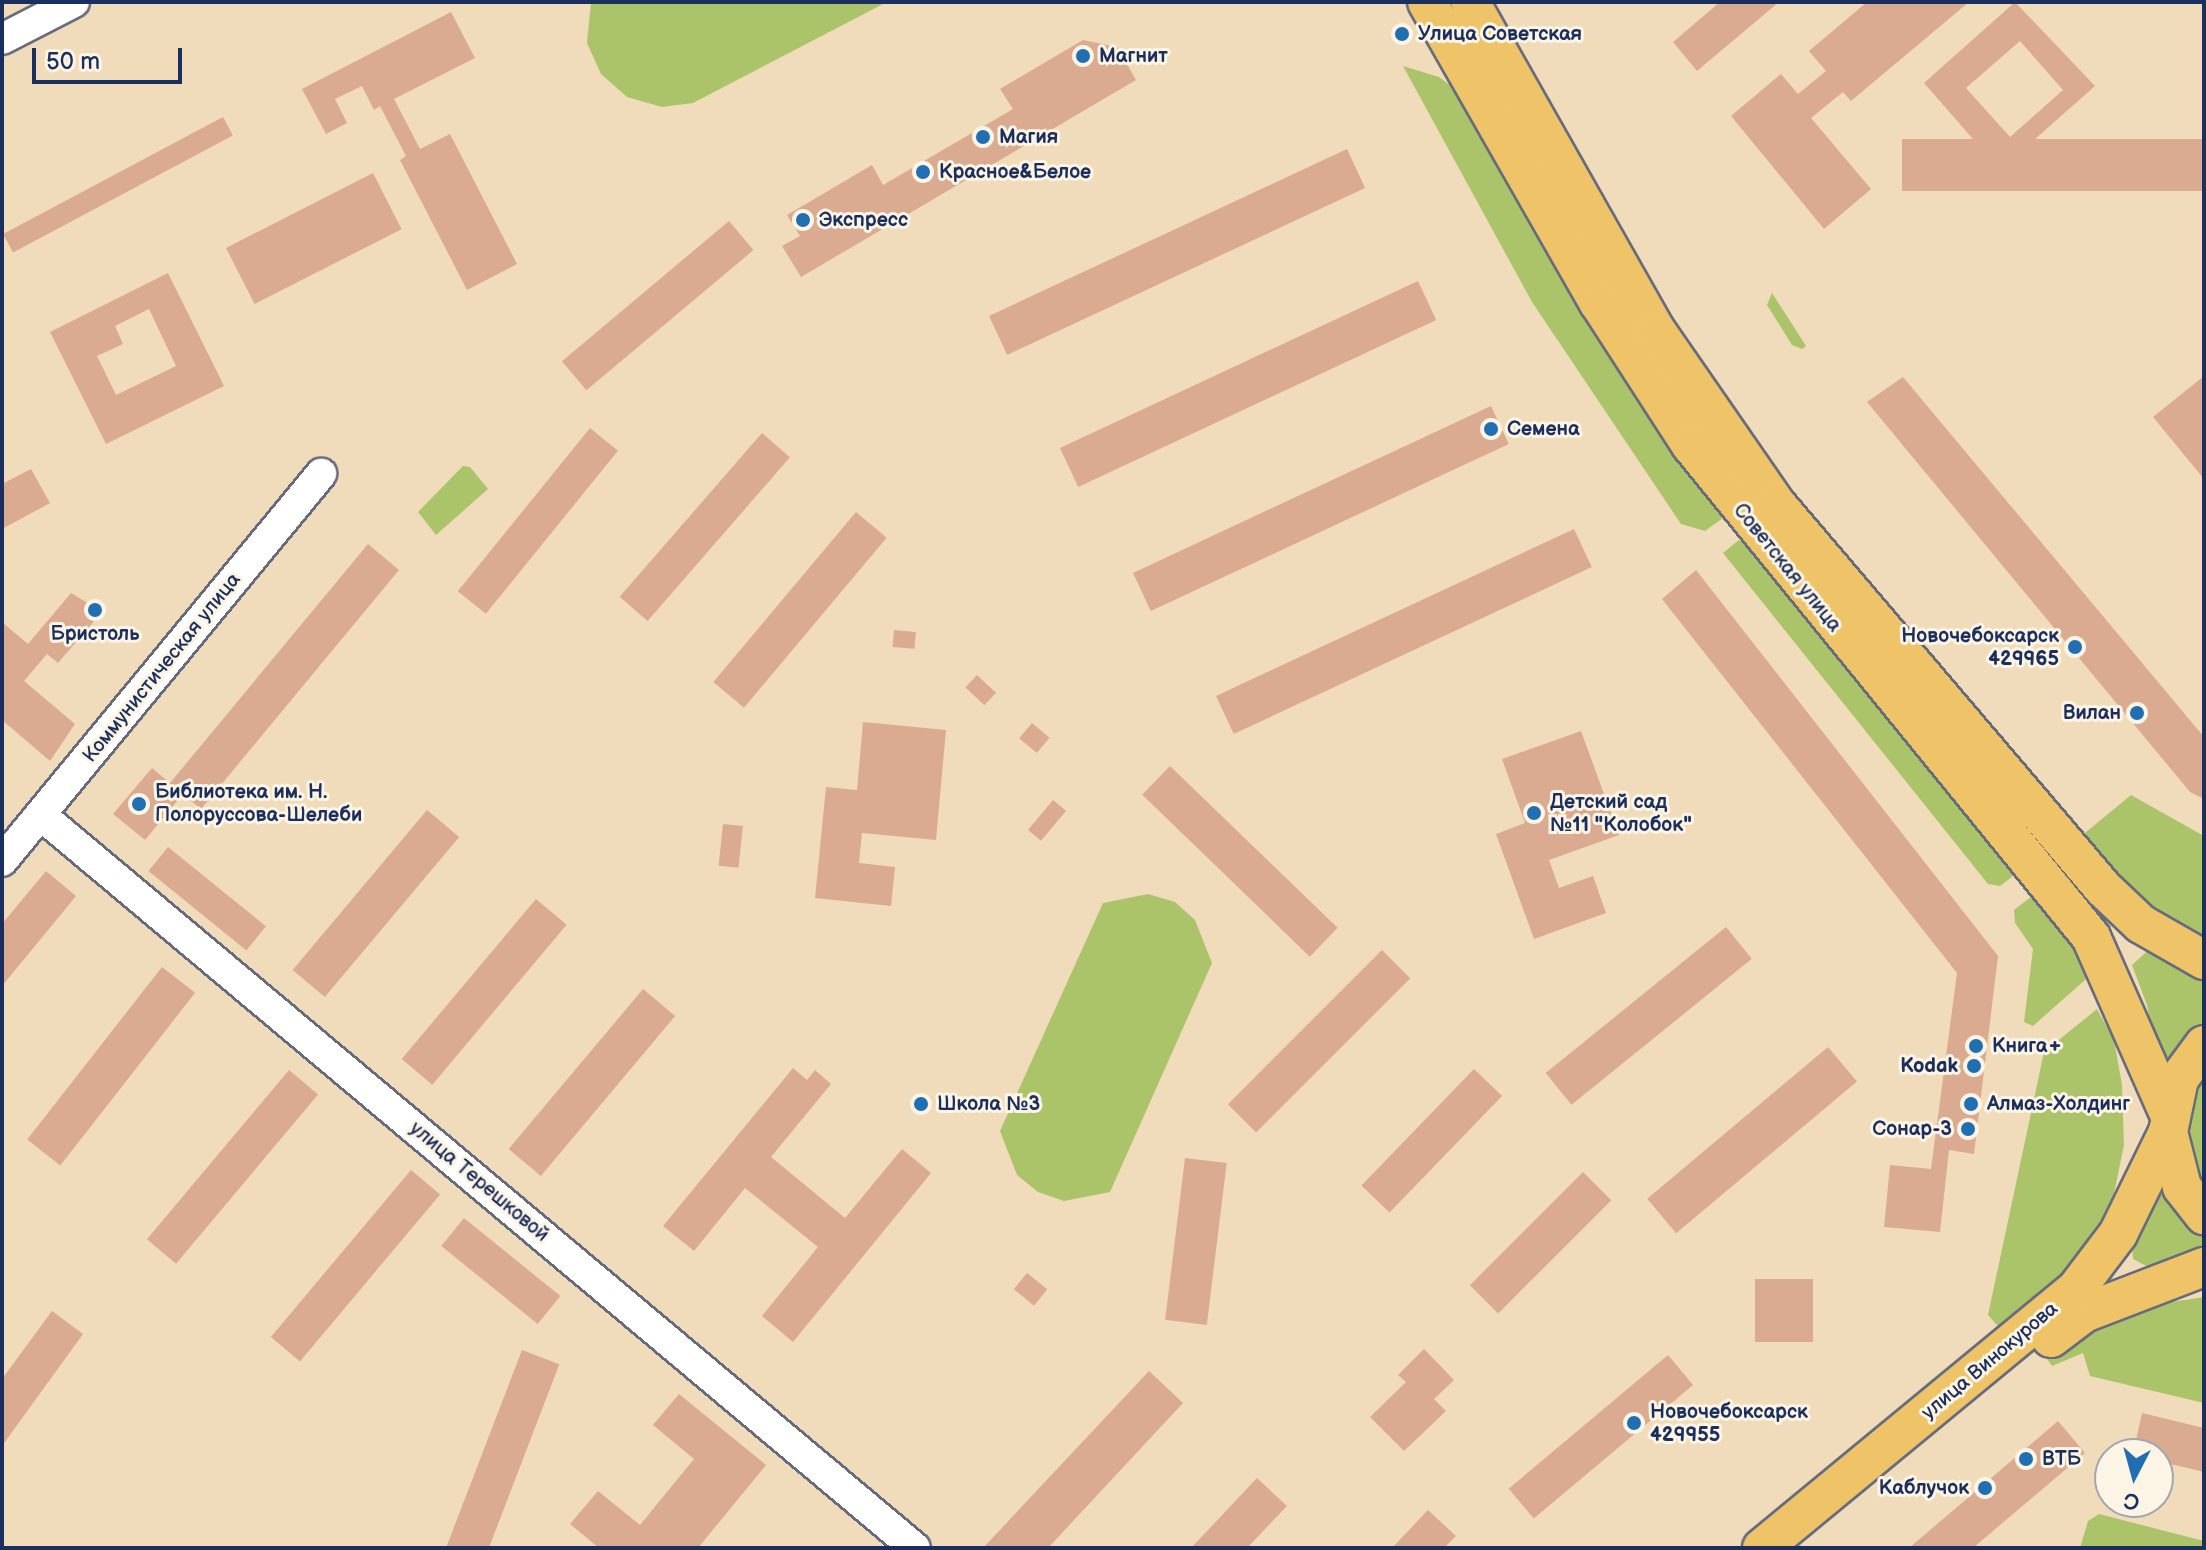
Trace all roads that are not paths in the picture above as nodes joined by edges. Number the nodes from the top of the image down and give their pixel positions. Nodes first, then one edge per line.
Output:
1 (74, 2) edge
2 (1427, 2) edge
3 (1470, 2) edge
4 (2, 39) edge
5 (321, 474) dead end
6 (42, 816) junction
7 (2, 861) edge
8 (2204, 960) edge
9 (2204, 1045) edge
10 (2168, 1123) junction
11 (2204, 1215) edge
12 (2204, 1267) edge
13 (915, 1548) edge
14 (1762, 1548) edge
15 (1801, 1548) edge

1 - 4 street
2 - 10 main road, Советская улица
3 - 8 main road, Советская улица
5 - 6 street, Коммунистическая улица
6 - 7 street, Коммунистическая улица
6 - 13 street, улица Терешковой
9 - 10 main road, улица Винокурова
10 - 11 main road, Советская улица
10 - 14 main road, улица Винокурова
12 - 15 main road, улица Винокурова

